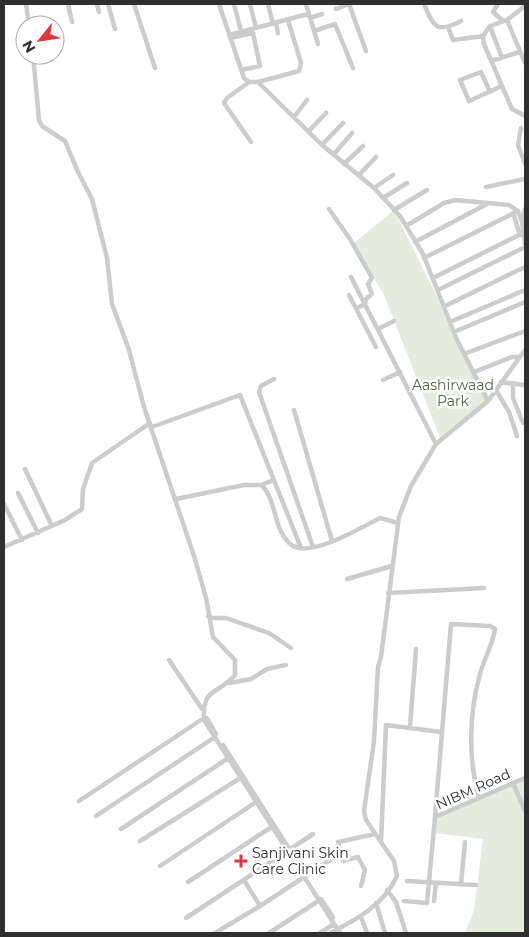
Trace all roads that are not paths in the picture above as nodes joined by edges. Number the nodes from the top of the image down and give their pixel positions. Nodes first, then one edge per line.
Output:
1 (68, 4) edge
2 (97, 4) edge
3 (108, 4) edge
4 (134, 4) edge
5 (219, 4) edge
6 (234, 4) edge
7 (250, 4) edge
8 (268, 4) edge
9 (306, 4) edge
10 (349, 4) edge
11 (424, 4) edge
12 (498, 4) edge
13 (525, 6) edge
14 (336, 9) dead end
15 (99, 12) dead end
16 (322, 14) dead end
17 (309, 16) junction
18 (288, 20) junction
19 (461, 20) dead end
20 (505, 20) junction
21 (72, 22) dead end
22 (274, 23) junction
23 (490, 26) junction
24 (256, 28) junction
25 (449, 28) junction
26 (115, 29) dead end
27 (314, 31) junction
28 (241, 32) junction
29 (278, 33) dead end
30 (483, 36) junction
31 (230, 37) junction
32 (318, 44) dead end
33 (366, 51) dead end
34 (520, 52) junction
35 (502, 58) junction
36 (491, 61) junction
37 (525, 61) edge
38 (34, 65) edge
39 (155, 68) dead end
40 (353, 68) dead end
41 (242, 70) junction
42 (249, 82) junction
43 (258, 82) junction
44 (502, 86) junction
45 (490, 92) junction
46 (307, 100) dead end
47 (326, 113) dead end
48 (525, 116) edge
49 (294, 117) junction
50 (343, 123) dead end
51 (521, 128) dead end
52 (309, 132) junction
53 (352, 134) dead end
54 (251, 142) dead end
55 (322, 144) junction
56 (363, 146) dead end
57 (334, 154) junction
58 (376, 157) dead end
59 (344, 164) junction
60 (525, 164) edge
61 (359, 175) junction
62 (393, 175) dead end
63 (525, 179) edge
64 (406, 182) dead end
65 (486, 187) dead end
66 (374, 188) junction
67 (427, 190) dead end
68 (383, 198) junction
69 (488, 203) junction
70 (510, 205) junction
71 (525, 208) edge
72 (329, 209) dead end
73 (394, 210) junction
74 (518, 211) junction
75 (514, 216) dead end
76 (522, 222) junction
77 (406, 226) junction
78 (521, 234) junction
79 (415, 242) junction
80 (525, 246) edge
81 (424, 258) junction
82 (525, 267) edge
83 (351, 276) dead end
84 (433, 278) junction
85 (438, 290) junction
86 (525, 290) edge
87 (349, 295) dead end
88 (525, 302) edge
89 (365, 304) junction
90 (444, 306) junction
91 (357, 308) junction
92 (394, 321) dead end
93 (450, 322) junction
94 (378, 329) junction
95 (454, 332) junction
96 (525, 332) edge
97 (376, 347) dead end
98 (525, 350) edge
99 (464, 354) junction
100 (520, 357) junction
101 (400, 372) junction
102 (474, 372) junction
103 (274, 379) dead end
104 (383, 380) dead end
105 (501, 382) junction
106 (512, 384) junction
107 (525, 385) edge
108 (496, 390) junction
109 (488, 401) junction
110 (294, 410) dead end
111 (523, 423) dead end
112 (151, 425) junction
113 (517, 436) dead end
114 (436, 444) junction
115 (25, 469) dead end
116 (274, 480) junction
117 (261, 485) junction
118 (18, 492) dead end
119 (176, 499) junction
120 (4, 504) edge
121 (398, 523) junction
122 (52, 526) junction
123 (38, 533) junction
124 (22, 540) junction
125 (332, 541) junction
126 (4, 546) edge
127 (313, 547) junction
128 (301, 548) junction
129 (392, 566) junction
130 (347, 579) dead end
131 (484, 588) dead end
132 (388, 593) junction
133 (208, 615) junction
134 (291, 648) dead end
135 (416, 649) dead end
136 (169, 660) dead end
137 (286, 665) dead end
138 (224, 684) junction
139 (203, 710) junction
140 (204, 718) junction
141 (410, 727) junction
142 (441, 732) junction
143 (216, 736) junction
144 (229, 758) junction
145 (241, 777) junction
146 (525, 778) edge
147 (513, 783) junction
148 (479, 798) junction
149 (79, 801) dead end
150 (257, 801) junction
151 (525, 811) edge
152 (96, 816) dead end
153 (435, 817) junction
154 (273, 826) junction
155 (121, 829) dead end
156 (313, 834) dead end
157 (375, 834) junction
158 (140, 841) dead end
159 (381, 842) junction
160 (466, 842) dead end
161 (288, 851) junction
162 (338, 854) dead end
163 (160, 866) dead end
164 (306, 877) junction
165 (244, 880) junction
166 (407, 881) dead end
167 (188, 882) dead end
168 (430, 882) junction
169 (436, 883) junction
170 (461, 884) junction
171 (476, 885) dead end
172 (361, 886) dead end
173 (387, 890) junction
174 (320, 900) junction
175 (404, 901) dead end
176 (434, 901) dead end
177 (376, 903) junction
178 (260, 906) junction
179 (361, 917) junction
180 (186, 918) dead end
181 (334, 924) junction
182 (339, 931) edge
183 (214, 933) edge
184 (269, 933) edge
185 (320, 933) edge
186 (330, 933) edge
187 (367, 933) edge
188 (385, 933) edge
189 (406, 933) edge

1 - 21 street
2 - 15 street
3 - 26 street
4 - 39 street
5 - 31 street
6 - 28 street
7 - 24 street
8 - 22 street
9 - 17 street
10 - 14 street
10 - 33 street
11 - 25 street
12 - 20 street
13 - 20 street
16 - 17 street
17 - 18 street
17 - 27 street
18 - 22 street
18 - 43 street
19 - 25 street
20 - 23 street
20 - 34 street
22 - 24 street
22 - 29 street
23 - 30 street
23 - 35 street
24 - 28 street
25 - 30 street
27 - 32 street
27 - 40 street
28 - 31 street
30 - 36 street
31 - 41 street
31 - 41 street
34 - 35 street
34 - 37 street
35 - 36 street
36 - 44 street
38 - 112 street
41 - 42 street
42 - 43 street
42 - 54 street
43 - 49 street
44 - 45 street
44 - 48 street
45 - 45 street
46 - 49 street
47 - 52 street
49 - 52 street
50 - 55 street
51 - 60 street
52 - 55 street
53 - 57 street
55 - 57 street
56 - 59 street
57 - 59 street
58 - 61 street
59 - 61 street
61 - 66 street
62 - 66 street
63 - 65 street
64 - 68 street
66 - 68 street
67 - 73 street
68 - 73 street
69 - 70 street
69 - 77 street
69 - 79 street
70 - 71 street
70 - 74 street
71 - 76 street
72 - 89 street
73 - 77 street
74 - 76 street
74 - 81 street
75 - 78 street
76 - 78 street
77 - 79 street
78 - 80 street
78 - 84 street
79 - 81 street
80 - 85 street
81 - 84 street
82 - 90 street
83 - 89 street
84 - 85 street
85 - 90 street
86 - 93 street
87 - 91 street
88 - 95 street
89 - 91 street
89 - 94 street
90 - 93 street
91 - 97 street
92 - 94 street
93 - 95 street
94 - 101 street
95 - 99 street
96 - 99 street
98 - 100 street
99 - 102 street
100 - 102 street
100 - 105 street
101 - 104 street
101 - 114 street
102 - 109 street
103 - 127 street
105 - 106 street
105 - 108 street
106 - 107 street
106 - 111 street
108 - 109 street
108 - 113 street
109 - 114 street
110 - 125 street
112 - 116 street
112 - 119 street
112 - 122 street
114 - 121 street
115 - 122 street
116 - 117 street
116 - 128 street
117 - 119 street
117 - 128 street
118 - 123 street
119 - 133 street
120 - 124 street
121 - 125 street
121 - 129 street
122 - 123 street
123 - 124 street
124 - 126 street
125 - 127 street
127 - 128 street
129 - 130 street
129 - 132 street
131 - 132 street
132 - 157 street
133 - 134 street
133 - 138 street
135 - 141 street
136 - 139 street
137 - 138 street
138 - 139 street
139 - 140 street
140 - 143 street
140 - 149 street
141 - 142 street
141 - 159 street
142 - 148 street
142 - 153 street
143 - 144 street
143 - 152 street
144 - 145 street
144 - 155 street
145 - 150 street
145 - 158 street
146 - 147 street, NIBM Road
147 - 148 street, NIBM Road
147 - 151 street
148 - 153 street, NIBM Road
150 - 154 street
150 - 163 street
153 - 168 street, NIBM Road
154 - 161 street
154 - 167 street
156 - 161 street
157 - 159 street
157 - 172 street
159 - 173 street
160 - 170 street
161 - 164 street
161 - 165 street
162 - 164 street
164 - 174 street
164 - 178 street
165 - 178 street
165 - 180 street
166 - 168 street
168 - 169 street
168 - 175 street, NIBM Road
169 - 170 street
169 - 176 street
170 - 171 street
173 - 177 street
173 - 189 street
174 - 181 street
174 - 182 street
174 - 184 street
177 - 179 street
177 - 188 street
178 - 183 street
179 - 182 street
179 - 187 street
181 - 182 street
181 - 185 street
182 - 186 street

